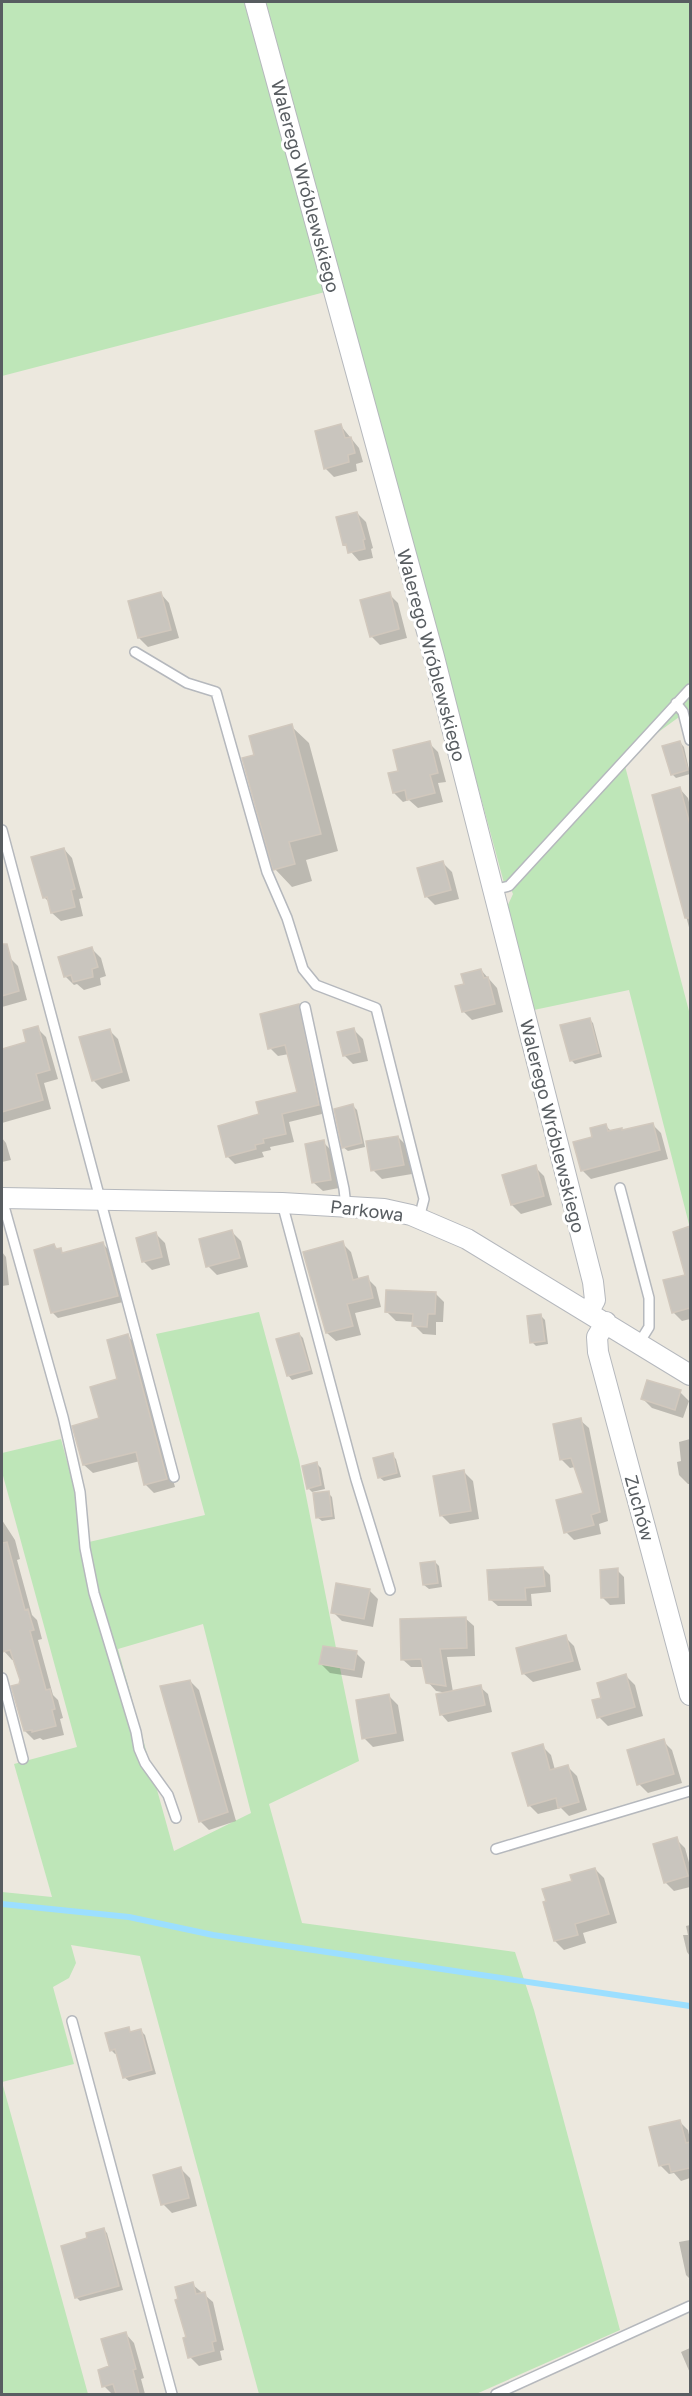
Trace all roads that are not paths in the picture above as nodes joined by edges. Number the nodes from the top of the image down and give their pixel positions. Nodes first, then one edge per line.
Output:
1 (255, 2) edge
2 (135, 652) dead end
3 (690, 688) edge
4 (676, 703) junction
5 (690, 740) edge
6 (2, 830) edge
7 (493, 890) junction
8 (304, 1007) dead end
9 (620, 1188) dead end
10 (2, 1198) edge
11 (101, 1200) junction
12 (282, 1203) junction
13 (346, 1206) junction
14 (419, 1218) junction
15 (589, 1311) junction
16 (606, 1322) junction
17 (639, 1343) junction
18 (690, 1375) edge
19 (174, 1477) dead end
20 (390, 1590) dead end
21 (2, 1678) edge
22 (690, 1695) edge
23 (23, 1759) dead end
24 (690, 1791) edge
25 (176, 1818) dead end
26 (496, 1849) dead end
27 (72, 2021) dead end
28 (690, 2306) edge
29 (172, 2394) edge
30 (496, 2394) edge

1 - 7 street, Walerego Wróblewskiego
2 - 14 lane
3 - 4 lane
4 - 5 lane
4 - 7 lane
6 - 11 lane
7 - 15 street, Walerego Wróblewskiego
8 - 13 lane
9 - 17 lane
10 - 11 street, Parkowa
10 - 25 lane
11 - 12 street, Parkowa
11 - 19 lane
12 - 13 street, Parkowa
12 - 20 lane
13 - 14 street, Parkowa
14 - 15 street, Parkowa
15 - 16 street, Parkowa
16 - 17 street, Parkowa
16 - 22 street, Zuchów
17 - 18 street, Parkowa
21 - 23 lane
24 - 26 lane
27 - 29 lane
28 - 30 lane

